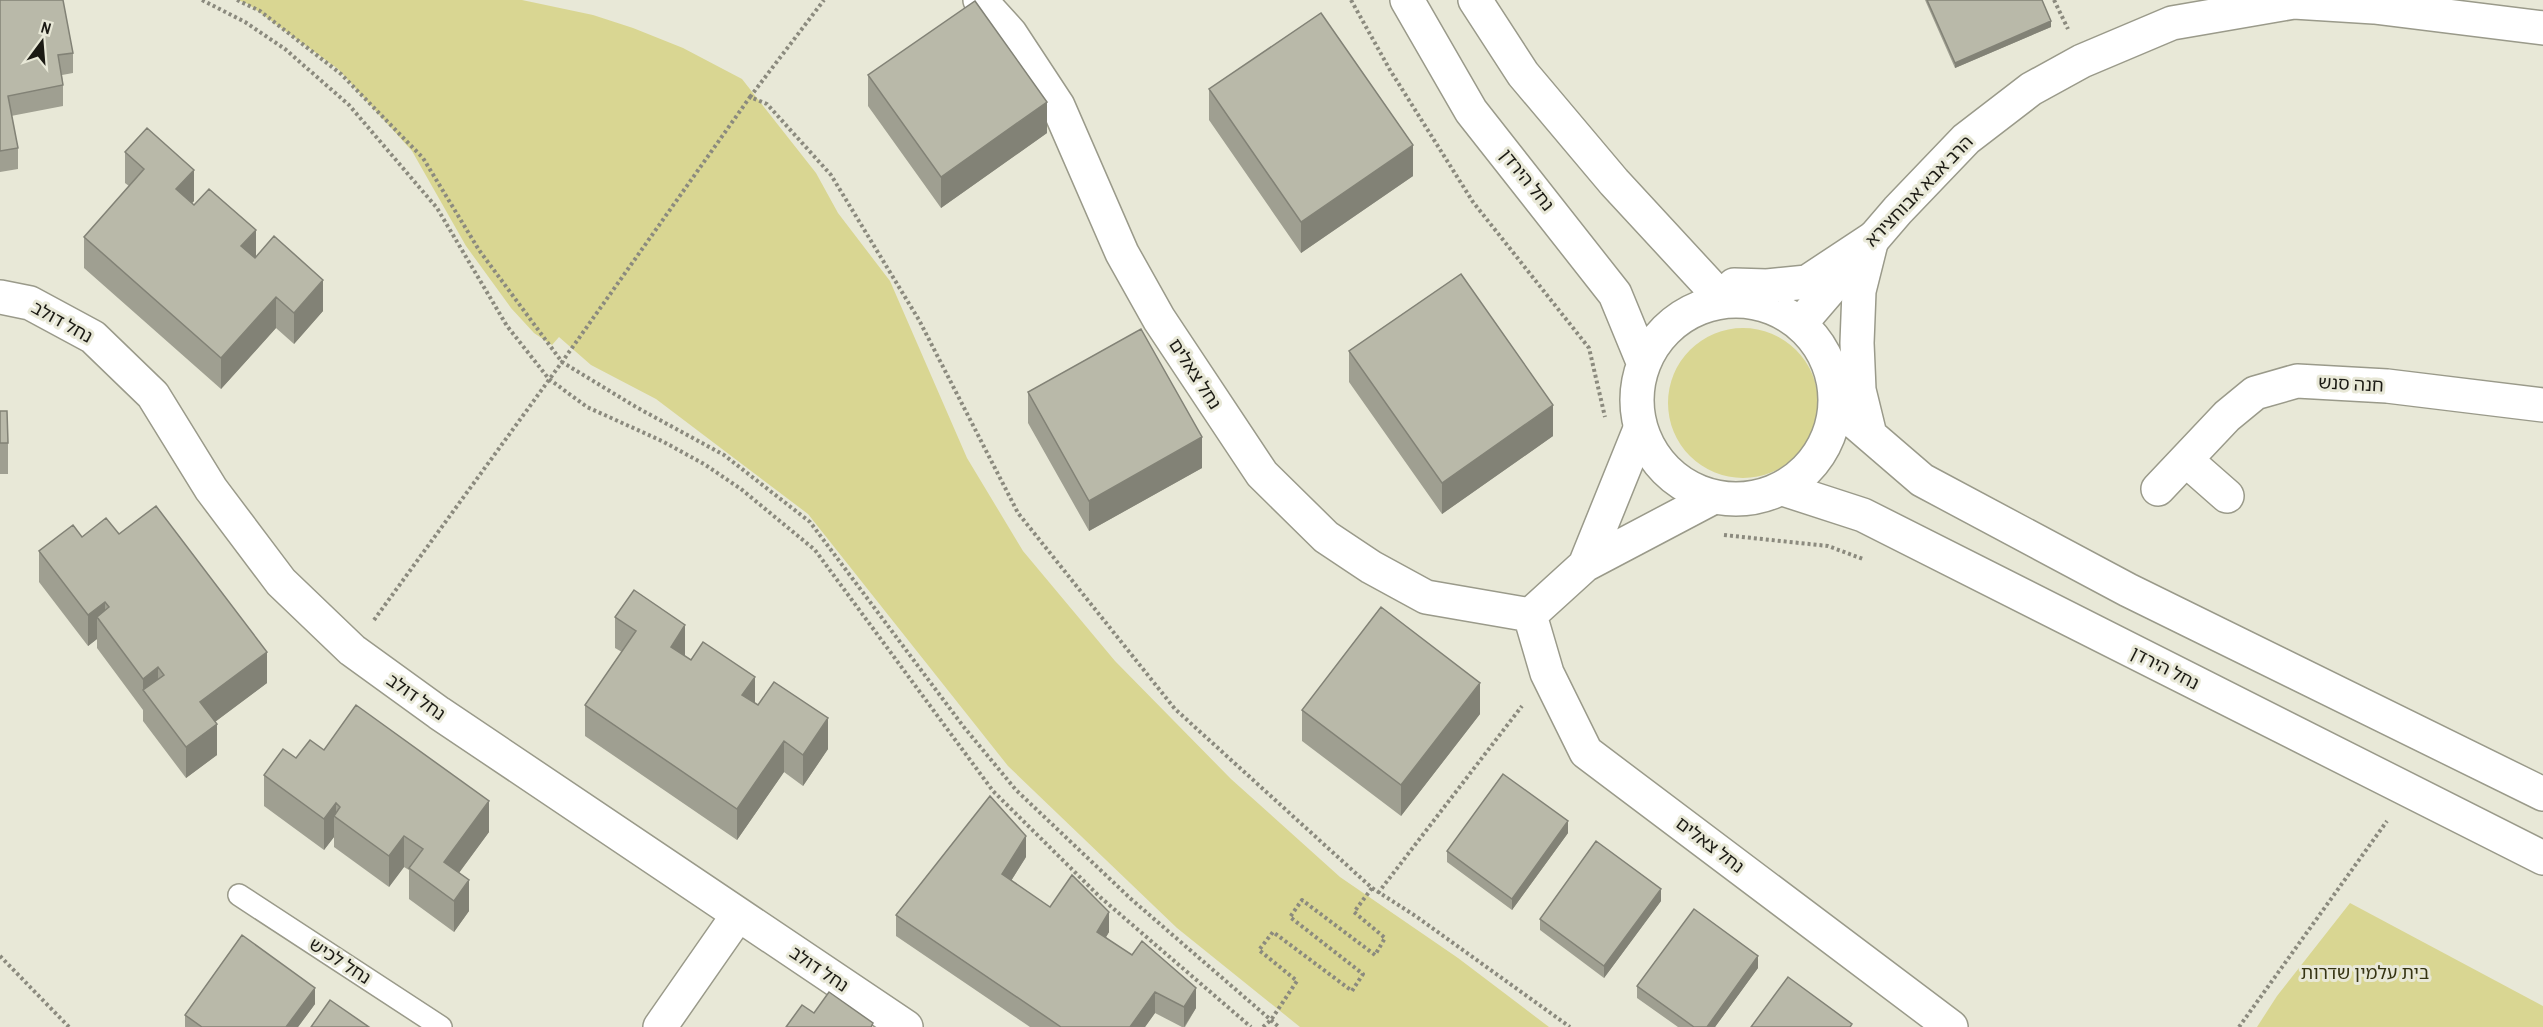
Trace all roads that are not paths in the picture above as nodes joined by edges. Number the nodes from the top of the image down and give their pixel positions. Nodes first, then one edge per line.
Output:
1 (980, 0) edge
2 (1407, 0) edge
3 (1475, 0) edge
4 (2543, 28) edge
5 (1872, 239) junction
6 (1715, 292) junction
7 (0, 297) edge
8 (1800, 324) junction
9 (1643, 362) junction
10 (2543, 405) edge
11 (1836, 406) junction
12 (1640, 429) junction
13 (1870, 435) junction
14 (2186, 460) junction
15 (1783, 489) junction
16 (2158, 489) dead end
17 (2227, 496) dead end
18 (1712, 498) junction
19 (1586, 565) junction
20 (1530, 615) junction
21 (2543, 794) edge
22 (2543, 858) edge
23 (239, 895) dead end
24 (738, 915) junction
25 (441, 1027) edge
26 (660, 1027) edge
27 (906, 1027) edge
28 (1951, 1027) edge

1 - 20 street, נחל צאלים
2 - 9 street, נחל הירדן
3 - 6 street
4 - 5 street, הרב אבא אבוחצירא
5 - 6 street
5 - 8 street, הרב אבא אבוחצירא
5 - 13 street
6 - 8 street
6 - 9 street
7 - 24 street, נחל דולב
8 - 11 street
9 - 12 street
10 - 14 street, חנה סנש
11 - 13 street
11 - 15 street
12 - 18 street
12 - 19 street
13 - 21 street
14 - 16 street, חנה סנש
14 - 17 street
15 - 18 street
15 - 22 street, נחל הירדן
18 - 19 street
19 - 20 street
20 - 28 street, נחל צאלים
23 - 25 lane, נחל לכיש
24 - 26 street
24 - 27 street, נחל דולב

